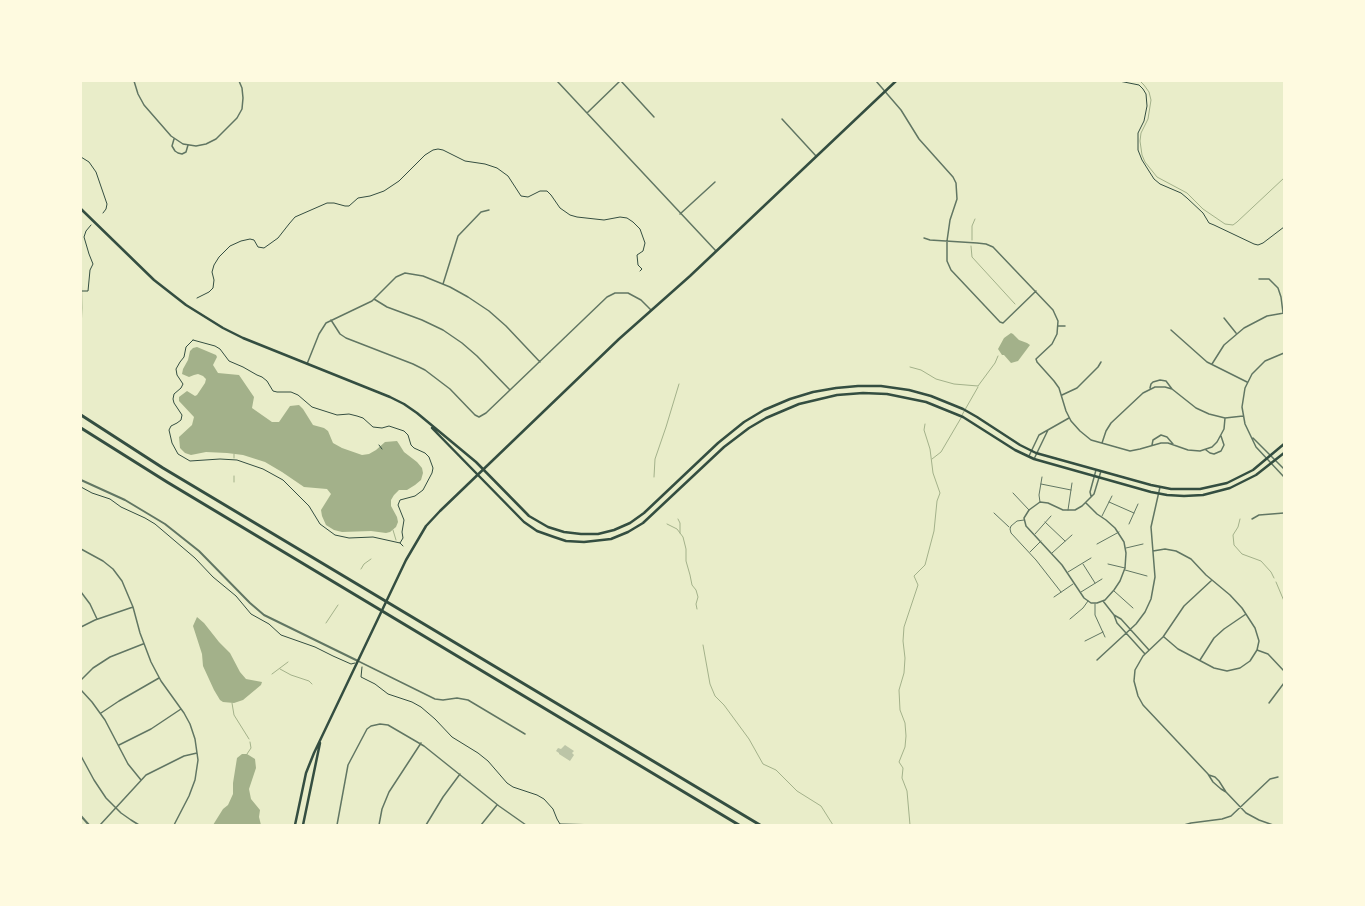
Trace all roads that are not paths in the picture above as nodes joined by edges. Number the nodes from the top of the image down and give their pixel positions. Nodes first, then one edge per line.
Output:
1 (134, 81) edge
2 (239, 81) edge
3 (557, 81) edge
4 (620, 81) edge
5 (876, 81) edge
6 (896, 81) edge
7 (885, 91) junction
8 (587, 113) junction
9 (654, 117) dead end
10 (782, 119) dead end
11 (174, 139) junction
12 (188, 145) junction
13 (816, 156) junction
14 (715, 182) dead end
15 (81, 209) edge
16 (489, 210) dead end
17 (680, 214) junction
18 (924, 238) dead end
19 (947, 241) junction
20 (716, 252) junction
21 (1259, 279) dead end
22 (443, 284) junction
23 (1036, 292) junction
24 (374, 299) junction
25 (651, 310) junction
26 (1284, 313) edge
27 (1224, 318) dead end
28 (331, 320) junction
29 (1058, 326) junction
30 (1065, 326) dead end
31 (1171, 330) dead end
32 (1236, 333) junction
33 (1284, 353) edge
34 (540, 362) junction
35 (1101, 362) dead end
36 (307, 364) junction
37 (1212, 365) junction
38 (1247, 382) junction
39 (1172, 388) junction
40 (1150, 389) junction
41 (510, 390) junction
42 (1062, 395) junction
43 (81, 415) edge
44 (1243, 416) junction
45 (1069, 418) junction
46 (1225, 418) junction
47 (425, 420) junction
48 (81, 428) edge
49 (1048, 430) junction
50 (1221, 436) junction
51 (1252, 438) junction
52 (1102, 443) junction
53 (1152, 444) junction
54 (1173, 444) junction
55 (1284, 444) edge
56 (1206, 450) junction
57 (1031, 451) junction
58 (1036, 453) junction
59 (1284, 453) edge
60 (1271, 456) junction
61 (1028, 457) junction
62 (1034, 459) junction
63 (1267, 459) junction
64 (1275, 461) junction
65 (1272, 464) junction
66 (1284, 469) edge
67 (484, 470) junction
68 (1096, 470) junction
69 (1101, 471) junction
70 (478, 475) junction
71 (1095, 476) junction
72 (1042, 477) dead end
73 (1284, 477) edge
74 (1100, 478) junction
75 (81, 480) edge
76 (1072, 483) dead end
77 (1041, 484) junction
78 (1160, 487) junction
79 (1071, 490) junction
80 (1013, 493) dead end
81 (1158, 493) junction
82 (1091, 496) junction
83 (1112, 496) dead end
84 (1040, 502) junction
85 (1109, 502) junction
86 (1086, 503) junction
87 (1138, 504) dead end
88 (1029, 510) junction
89 (1068, 510) junction
90 (994, 512) dead end
91 (1284, 512) edge
92 (1134, 513) junction
93 (1051, 516) dead end
94 (1102, 517) junction
95 (1252, 519) dead end
96 (1024, 520) junction
97 (1045, 522) junction
98 (1129, 524) dead end
99 (1010, 527) junction
100 (1119, 532) junction
101 (1035, 534) junction
102 (1072, 535) dead end
103 (1042, 541) junction
104 (1065, 542) junction
105 (1097, 544) dead end
106 (1143, 544) dead end
107 (1126, 548) junction
108 (81, 549) edge
109 (1153, 551) junction
110 (1029, 552) junction
111 (1052, 553) junction
112 (1091, 558) dead end
113 (1082, 563) junction
114 (1108, 564) dead end
115 (1125, 569) junction
116 (1067, 572) junction
117 (1147, 576) dead end
118 (1102, 579) dead end
119 (1212, 580) junction
120 (1075, 583) junction
121 (1095, 583) junction
122 (1114, 590) junction
123 (81, 592) edge
124 (1061, 592) junction
125 (1080, 592) junction
126 (1054, 597) dead end
127 (1088, 601) junction
128 (1103, 601) junction
129 (1095, 603) junction
130 (133, 607) junction
131 (1133, 608) dead end
132 (1246, 614) junction
133 (1114, 615) junction
134 (1070, 619) dead end
135 (97, 620) junction
136 (81, 627) edge
137 (1130, 629) junction
138 (1127, 631) junction
139 (1103, 632) junction
140 (1105, 637) dead end
141 (1164, 637) junction
142 (1085, 641) dead end
143 (144, 644) junction
144 (1150, 650) junction
145 (1257, 650) junction
146 (1145, 654) junction
147 (1097, 660) dead end
148 (1200, 660) junction
149 (358, 661) junction
150 (1284, 671) edge
151 (159, 678) junction
152 (81, 680) edge
153 (1284, 683) edge
154 (81, 690) edge
155 (1269, 703) dead end
156 (181, 709) junction
157 (100, 713) junction
158 (525, 734) dead end
159 (320, 740) junction
160 (421, 743) junction
161 (118, 746) junction
162 (198, 753) junction
163 (81, 756) edge
164 (460, 774) junction
165 (1208, 774) junction
166 (1278, 777) dead end
167 (141, 780) junction
168 (1226, 792) junction
169 (497, 805) junction
170 (115, 808) junction
171 (1240, 808) junction
172 (81, 816) edge
173 (89, 825) edge
174 (100, 825) edge
175 (139, 825) edge
176 (174, 825) edge
177 (295, 825) edge
178 (303, 825) edge
179 (337, 825) edge
180 (379, 825) edge
181 (426, 825) edge
182 (481, 825) edge
183 (526, 825) edge
184 (739, 825) edge
185 (760, 825) edge
186 (1184, 825) edge
187 (1273, 825) edge

1 - 11 street
2 - 12 street
3 - 8 street
4 - 8 street
4 - 9 street
5 - 7 street
6 - 7 main road
7 - 13 main road
7 - 19 street
8 - 17 street
10 - 13 street
11 - 12 street
11 - 12 street
13 - 20 main road
14 - 17 street
15 - 36 main road
16 - 22 street
17 - 20 street
18 - 19 street
19 - 23 street
19 - 23 street
20 - 25 main road
21 - 26 street
22 - 24 street
22 - 34 street
23 - 29 street
24 - 28 street
24 - 41 street
25 - 34 street
25 - 67 main road
26 - 32 street
27 - 32 street
28 - 36 street
28 - 41 street
29 - 30 street
29 - 42 street
31 - 37 street
32 - 37 street
33 - 38 street
34 - 41 street
35 - 42 street
36 - 47 main road
37 - 38 street
38 - 44 street
39 - 40 street
39 - 40 street
39 - 46 street
40 - 52 street
42 - 45 street
43 - 185 highway
44 - 46 street
44 - 51 street
45 - 49 street
45 - 52 street
46 - 50 street
47 - 67 main road
47 - 70 main road
48 - 184 highway
49 - 57 street
49 - 58 street
50 - 56 street
50 - 56 street
51 - 60 street
51 - 63 street
52 - 53 street
53 - 54 street
53 - 54 street
54 - 56 street
55 - 60 main road
57 - 58 main road
57 - 61 street
57 - 67 main road
58 - 62 street
58 - 68 main road
59 - 64 main road
60 - 63 main road
60 - 64 street
61 - 62 main road
61 - 70 main road
62 - 71 main road
63 - 65 street
63 - 78 main road
64 - 65 main road
64 - 66 street
65 - 73 street
65 - 81 main road
67 - 70 main road
68 - 69 main road
68 - 71 street
69 - 74 street
69 - 78 main road
70 - 149 main road
71 - 74 main road
71 - 82 street
72 - 77 lane
74 - 81 main road
74 - 82 street
75 - 149 street
76 - 79 lane
77 - 79 lane
77 - 84 lane
78 - 81 street
79 - 89 lane
80 - 88 lane
81 - 109 street
82 - 86 street
83 - 85 lane
84 - 88 street
84 - 89 street
85 - 92 lane
85 - 94 lane
86 - 89 street
86 - 94 street
87 - 92 lane
88 - 96 street
90 - 99 lane
91 - 95 street
92 - 98 lane
93 - 97 lane
94 - 100 street
96 - 99 lane
96 - 101 street
97 - 101 lane
97 - 104 lane
99 - 110 lane
100 - 105 lane
100 - 107 street
101 - 103 street
102 - 104 lane
103 - 110 lane
103 - 111 street
104 - 111 lane
106 - 107 lane
107 - 115 street
108 - 130 street
109 - 119 street
109 - 137 street
110 - 124 lane
111 - 116 street
112 - 113 lane
113 - 116 lane
113 - 121 lane
114 - 115 lane
115 - 117 lane
115 - 122 street
116 - 120 street
118 - 121 lane
119 - 132 street
119 - 141 street
120 - 124 lane
120 - 125 street
121 - 125 lane
122 - 128 street
122 - 131 lane
123 - 135 street
124 - 126 lane
125 - 127 street
127 - 129 street
127 - 134 lane
128 - 129 street
128 - 133 street
129 - 139 lane
130 - 135 street
130 - 143 street
132 - 145 street
132 - 148 street
133 - 137 street
133 - 138 street
135 - 136 street
137 - 138 street
137 - 144 street
138 - 146 street
138 - 147 street
139 - 140 lane
139 - 142 lane
141 - 144 street
141 - 148 street
143 - 151 street
143 - 152 street
144 - 146 street
145 - 148 street
145 - 150 street
146 - 165 street
149 - 158 street
149 - 159 main road
151 - 156 street
151 - 157 street
153 - 155 street
154 - 157 street
156 - 161 street
156 - 162 street
157 - 161 street
159 - 177 main road
159 - 178 main road
160 - 164 street
160 - 179 street
160 - 180 street
161 - 167 street
162 - 167 street
162 - 176 street
163 - 170 street
164 - 169 street
164 - 181 street
165 - 168 street
165 - 168 street
166 - 171 street
167 - 170 street
168 - 171 street
169 - 182 street
169 - 183 street
170 - 174 street
170 - 175 street
171 - 186 street
171 - 187 street
172 - 173 street

